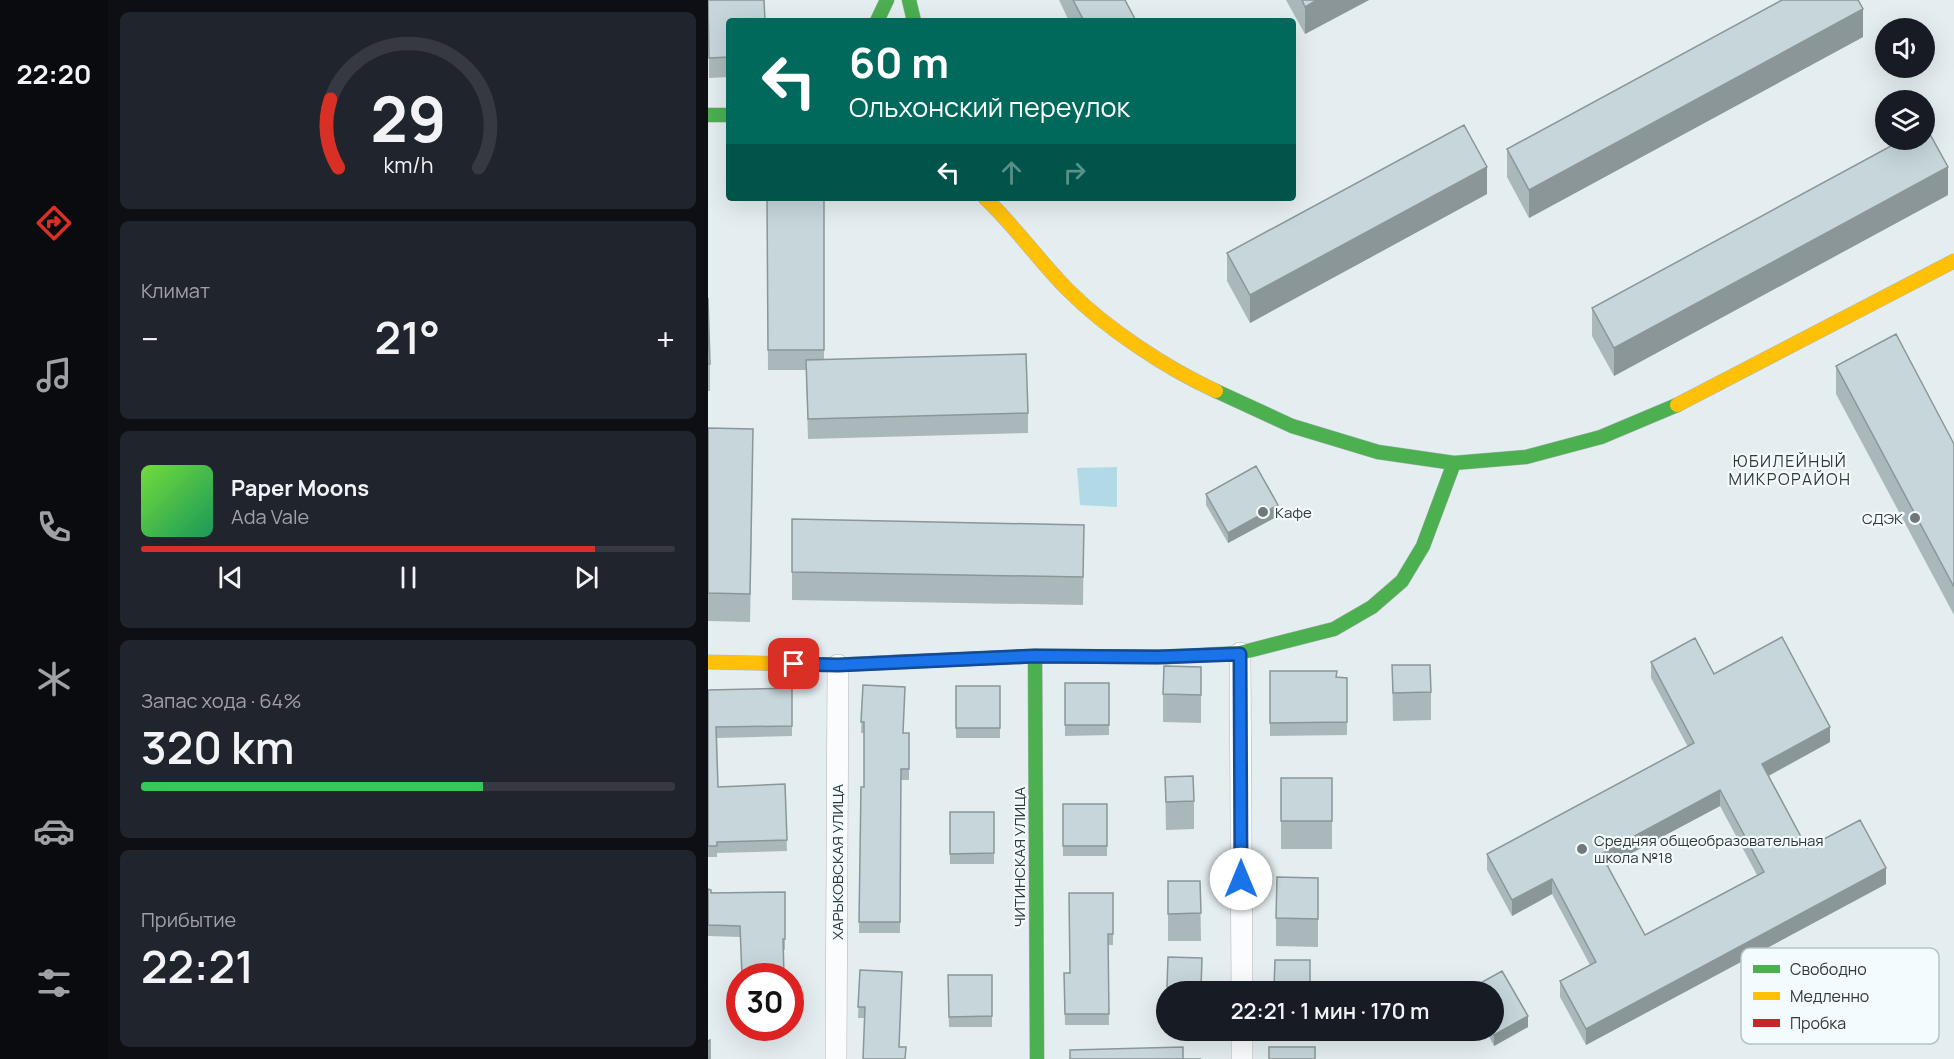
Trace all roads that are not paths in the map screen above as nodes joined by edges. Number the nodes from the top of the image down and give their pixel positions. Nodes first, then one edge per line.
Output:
1 (887, 0) edge
2 (909, 0) edge
3 (878, 18) edge
4 (913, 18) edge
5 (708, 115) edge
6 (726, 115) edge
7 (988, 201) edge
8 (994, 201) edge
9 (1001, 213) junction
10 (1954, 261) edge
11 (1454, 463) junction
12 (1240, 654) junction
13 (1035, 656) junction
14 (708, 662) edge
15 (838, 665) junction
16 (1242, 981) edge
17 (1242, 1041) edge
18 (836, 1059) edge
19 (1037, 1059) edge
20 (1242, 1059) edge

1 - 3 street
2 - 4 street
5 - 6 street
7 - 9 street
8 - 9 street
9 - 11 street
10 - 11 street
11 - 12 street
12 - 13 street
12 - 16 street
13 - 15 street
13 - 19 street, ЧИТИНСКАЯ УЛИЦА
14 - 15 street
15 - 18 street, ХАРЬКОВСКАЯ УЛИЦА
17 - 20 street

